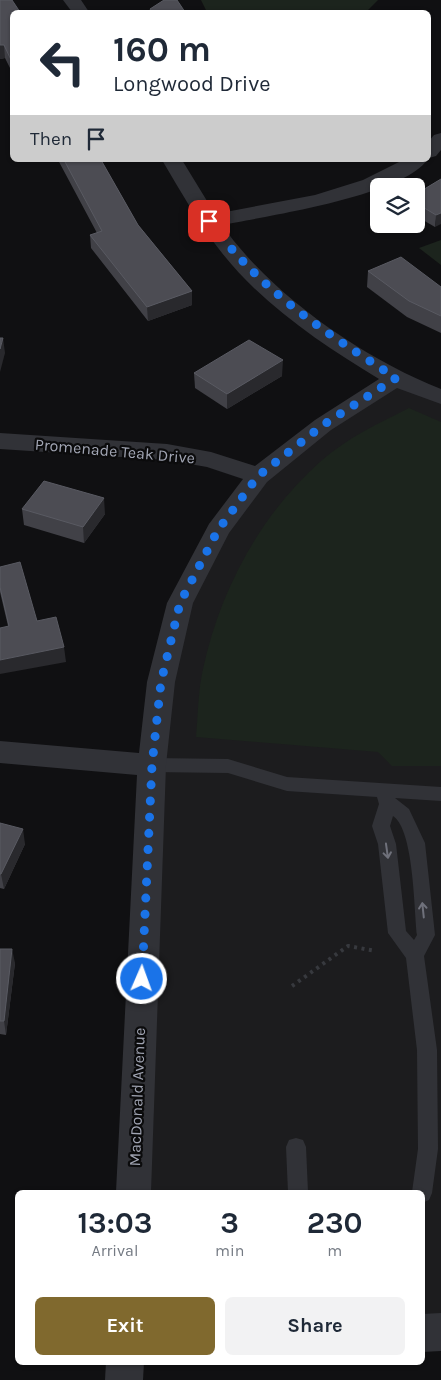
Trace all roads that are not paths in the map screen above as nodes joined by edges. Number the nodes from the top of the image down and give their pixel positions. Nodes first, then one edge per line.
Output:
1 (441, 139) edge
2 (431, 150) edge
3 (173, 162) edge
4 (413, 162) edge
5 (209, 221) junction
6 (396, 378) junction
7 (441, 397) edge
8 (0, 440) edge
9 (258, 476) junction
10 (0, 752) edge
11 (152, 765) junction
12 (441, 794) edge
13 (386, 798) junction
14 (416, 956) junction
15 (296, 1146) dead end
16 (133, 1190) edge
17 (298, 1190) edge
18 (422, 1190) edge
19 (441, 1332) edge
20 (425, 1333) edge
21 (125, 1365) edge
22 (124, 1380) edge

1 - 2 street
3 - 5 street
4 - 5 street
5 - 6 street
6 - 7 street
6 - 9 street, MacDonald Avenue
8 - 9 street, Promenade Teak Drive
9 - 11 street, MacDonald Avenue
10 - 11 street
11 - 13 lane
11 - 16 street, MacDonald Avenue
12 - 13 lane
13 -> 14 lane
14 -> 13 lane
14 - 18 lane
15 - 17 lane
19 - 20 street
21 - 22 street

